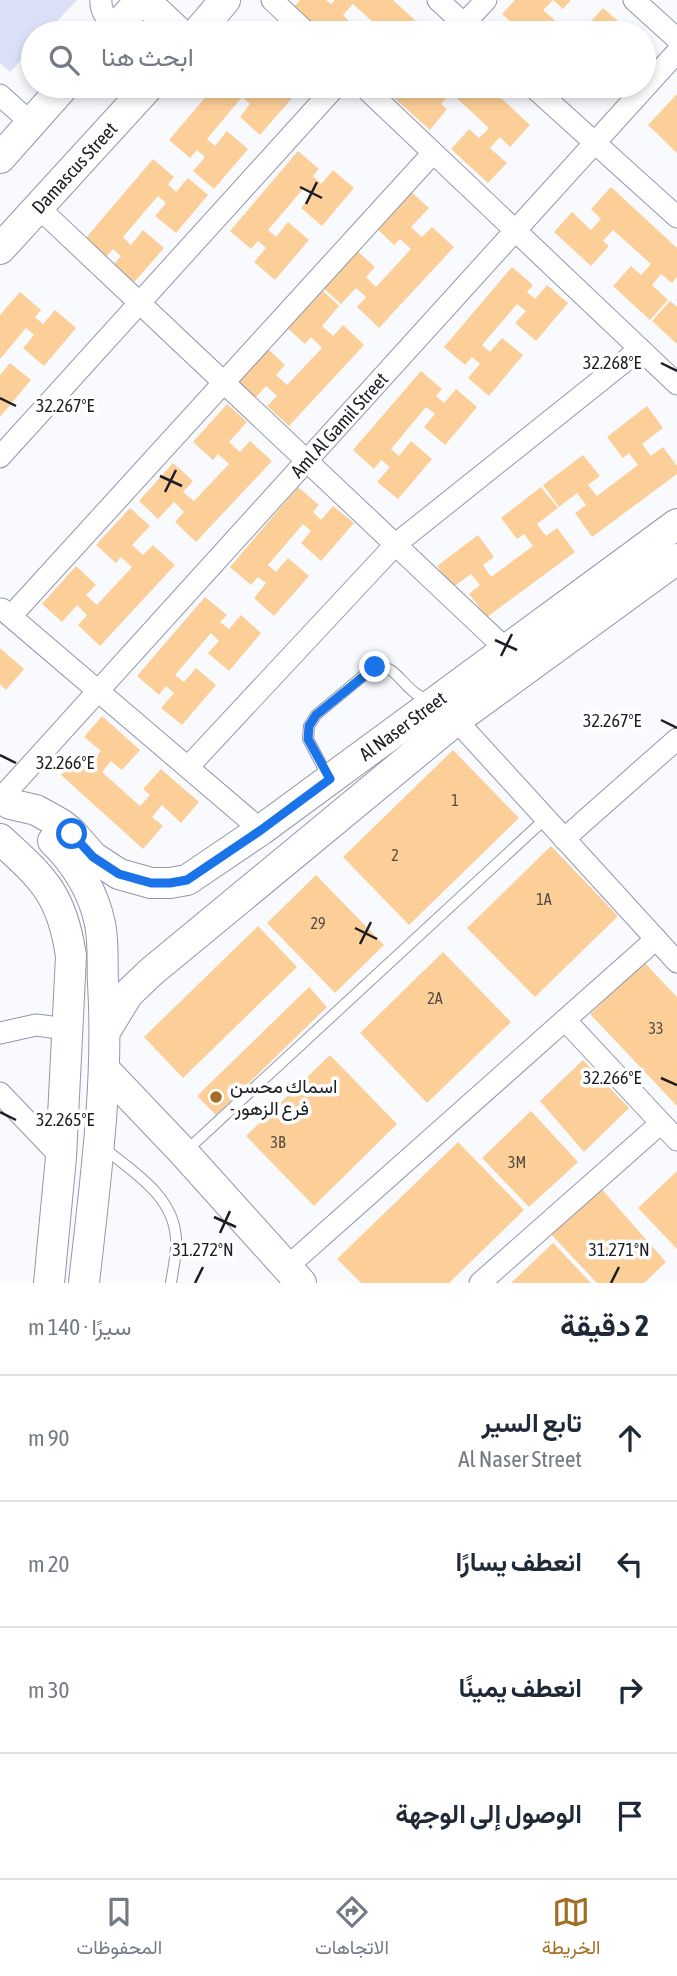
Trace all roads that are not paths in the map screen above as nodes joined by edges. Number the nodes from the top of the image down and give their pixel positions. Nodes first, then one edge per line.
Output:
1 (101, 0) edge
2 (142, 0) edge
3 (225, 0) edge
4 (272, 0) edge
5 (438, 0) edge
6 (486, 0) edge
7 (634, 0) edge
8 (108, 21) edge
9 (122, 21) edge
10 (166, 21) edge
11 (207, 21) edge
12 (294, 21) edge
13 (460, 21) edge
14 (474, 21) edge
15 (677, 39) edge
16 (677, 52) edge
17 (656, 75) edge
18 (0, 94) edge
19 (53, 98) edge
20 (138, 98) edge
21 (325, 98) edge
22 (376, 98) edge
23 (546, 98) edge
24 (635, 98) edge
25 (31, 123) junction
26 (595, 142) junction
27 (433, 153) junction
28 (0, 158) edge
29 (38, 207) junction
30 (677, 217) edge
31 (515, 231) junction
32 (0, 249) edge
33 (140, 302) junction
34 (640, 349) junction
35 (224, 382) junction
36 (677, 384) edge
37 (0, 457) edge
38 (307, 461) junction
39 (677, 524) edge
40 (396, 544) junction
41 (672, 571) edge
42 (6, 612) edge
43 (507, 650) junction
44 (99, 691) junction
45 (447, 710) junction
46 (677, 739) edge
47 (188, 768) junction
48 (330, 779) junction
49 (4, 799) edge
50 (545, 819) junction
51 (261, 830) junction
52 (0, 839) edge
53 (564, 839) junction
54 (656, 939) junction
55 (677, 962) edge
56 (565, 1020) junction
57 (66, 1029) junction
58 (106, 1030) junction
59 (0, 1033) edge
60 (104, 1069) junction
61 (0, 1093) edge
62 (661, 1123) junction
63 (677, 1140) edge
64 (100, 1144) junction
65 (184, 1153) junction
66 (61, 1157) junction
67 (294, 1275) edge
68 (49, 1283) edge
69 (84, 1283) edge
70 (171, 1283) edge
71 (480, 1283) edge

1 - 8 street
2 - 9 street
2 - 10 street
3 - 11 street
4 - 12 street
5 - 13 street
6 - 14 street
7 - 15 street
16 - 17 street, Aml Al Gamil Street
18 - 25 street
19 - 25 street
20 - 29 street, Damascus Street
21 - 33 street
22 - 27 street
23 - 26 street
24 - 26 street, Aml Al Gamil Street
25 - 28 street
26 - 30 street
26 - 31 street, Aml Al Gamil Street
27 - 31 street
27 - 35 street
29 - 32 street, Damascus Street
29 - 33 street
31 - 34 street
31 - 38 street, Aml Al Gamil Street
33 - 35 street
33 - 37 street
34 - 36 street
34 - 40 street
35 - 38 street
35 - 42 street
38 - 40 street
38 - 44 street, Aml Al Gamil Street
39 - 43 street, Al Naser Street
40 - 43 street
40 - 47 street
41 - 45 street, Al Naser Street
42 - 44 street
43 - 45 street, Al Naser Street
44 - 47 street
44 - 49 street, Aml Al Gamil Street
45 - 48 street, Al Naser Street
45 - 48 lane
45 - 50 street
45 - 58 street, Al Naser Street
46 - 53 street
47 - 51 street
48 - 51 street, Al Naser Street
49 - 51 street, Al Naser Street
49 - 58 street
50 - 53 street
50 - 65 lane
52 - 57 street
53 - 54 street
54 - 55 street
54 - 56 street
56 - 62 street
56 - 67 street
57 - 59 street
57 - 66 street
58 - 60 street
60 - 64 street
60 - 65 street
61 - 66 street
62 - 63 street
62 - 71 street
64 - 69 street
64 - 70 lane
65 - 67 street
66 - 68 street

